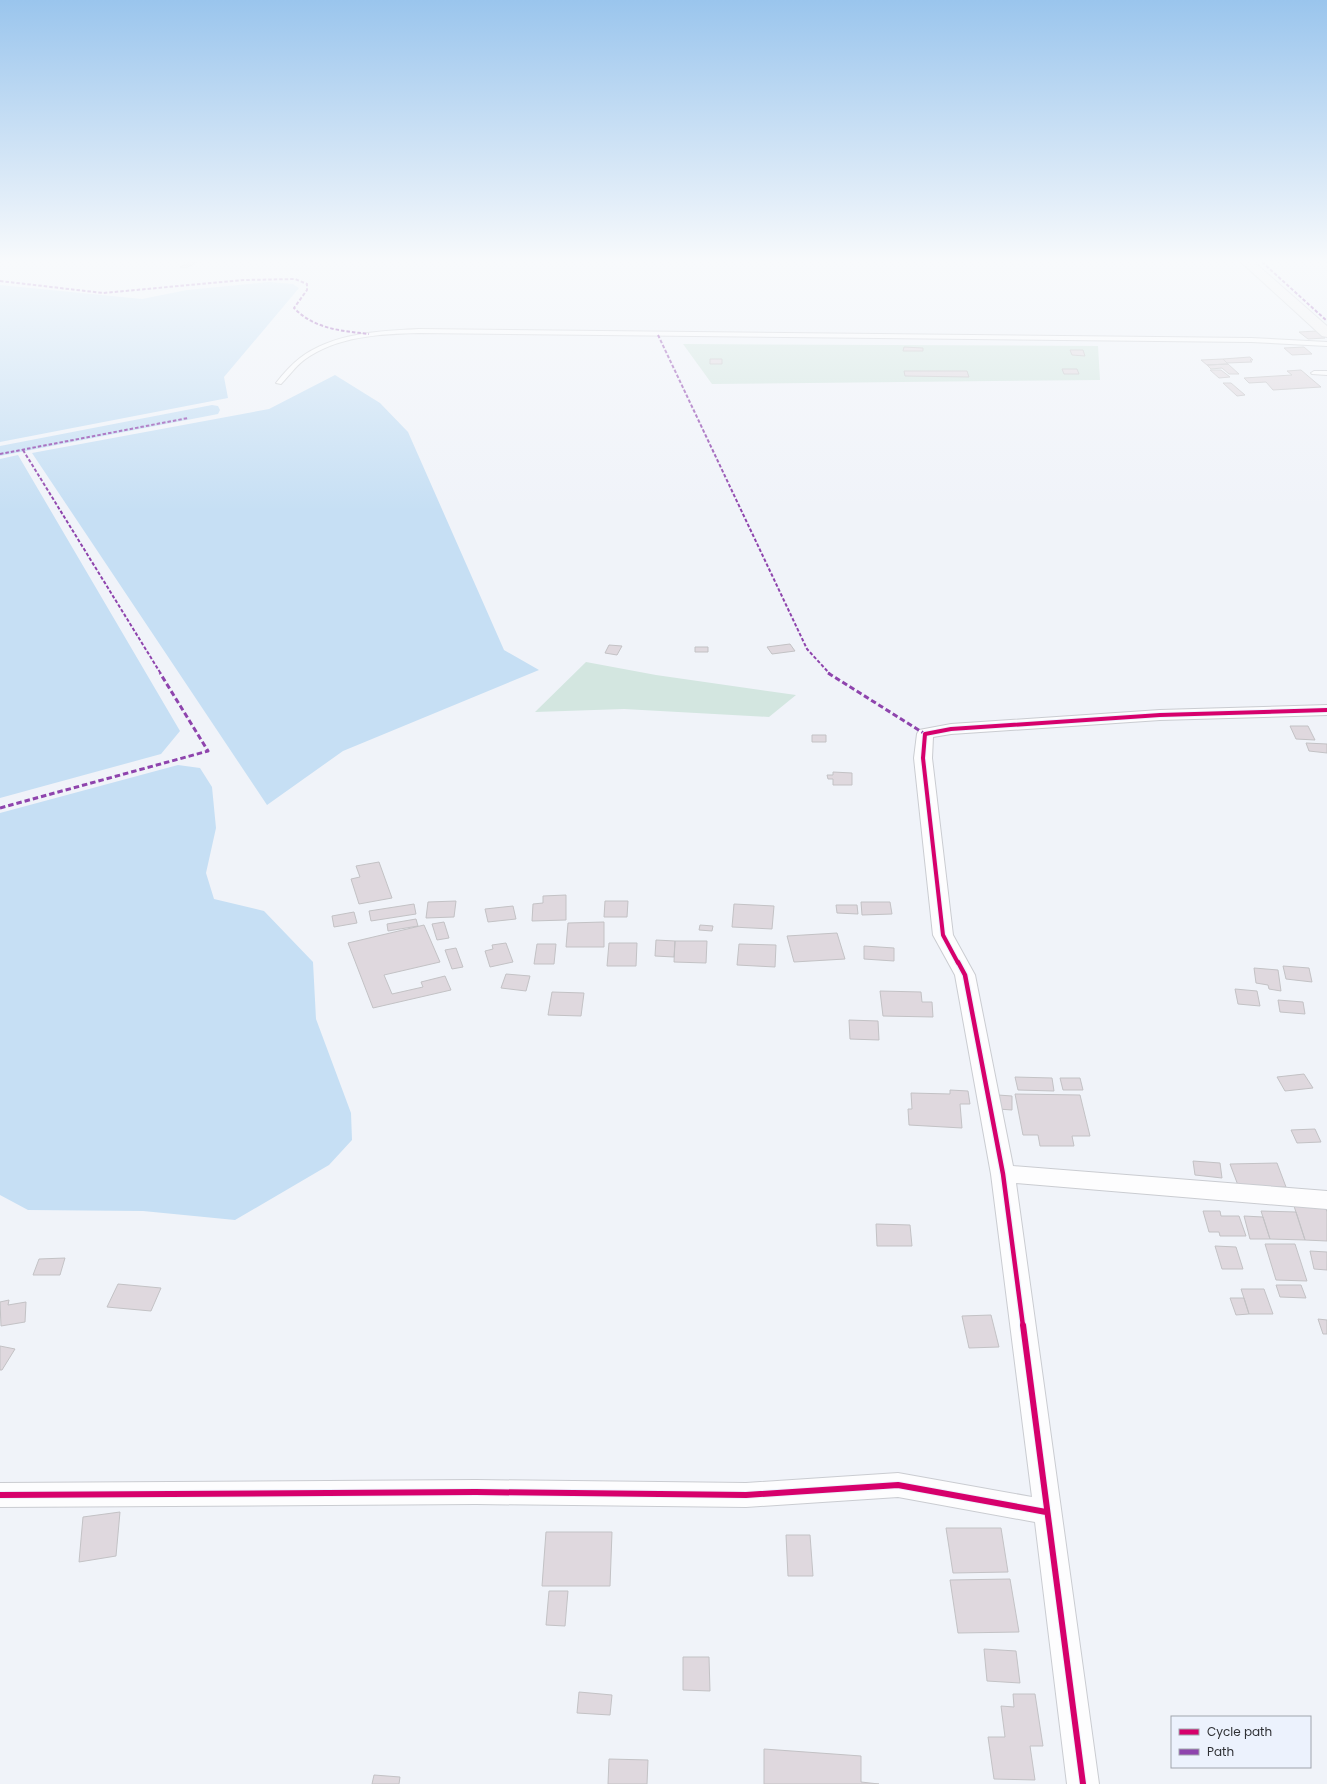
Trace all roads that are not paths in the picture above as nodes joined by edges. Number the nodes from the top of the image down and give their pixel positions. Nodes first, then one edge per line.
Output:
1 (329, 345) edge
2 (1314, 373) dead end
3 (1327, 373) edge
4 (279, 383) dead end
5 (1327, 710) edge
6 (1003, 1174) junction
7 (1327, 1200) edge
8 (0, 1495) edge
9 (1046, 1512) junction
10 (1083, 1784) edge

1 - 4 lane
2 - 3 lane
5 - 6 street
6 - 7 street
6 - 9 street
8 - 9 street
9 - 10 street

